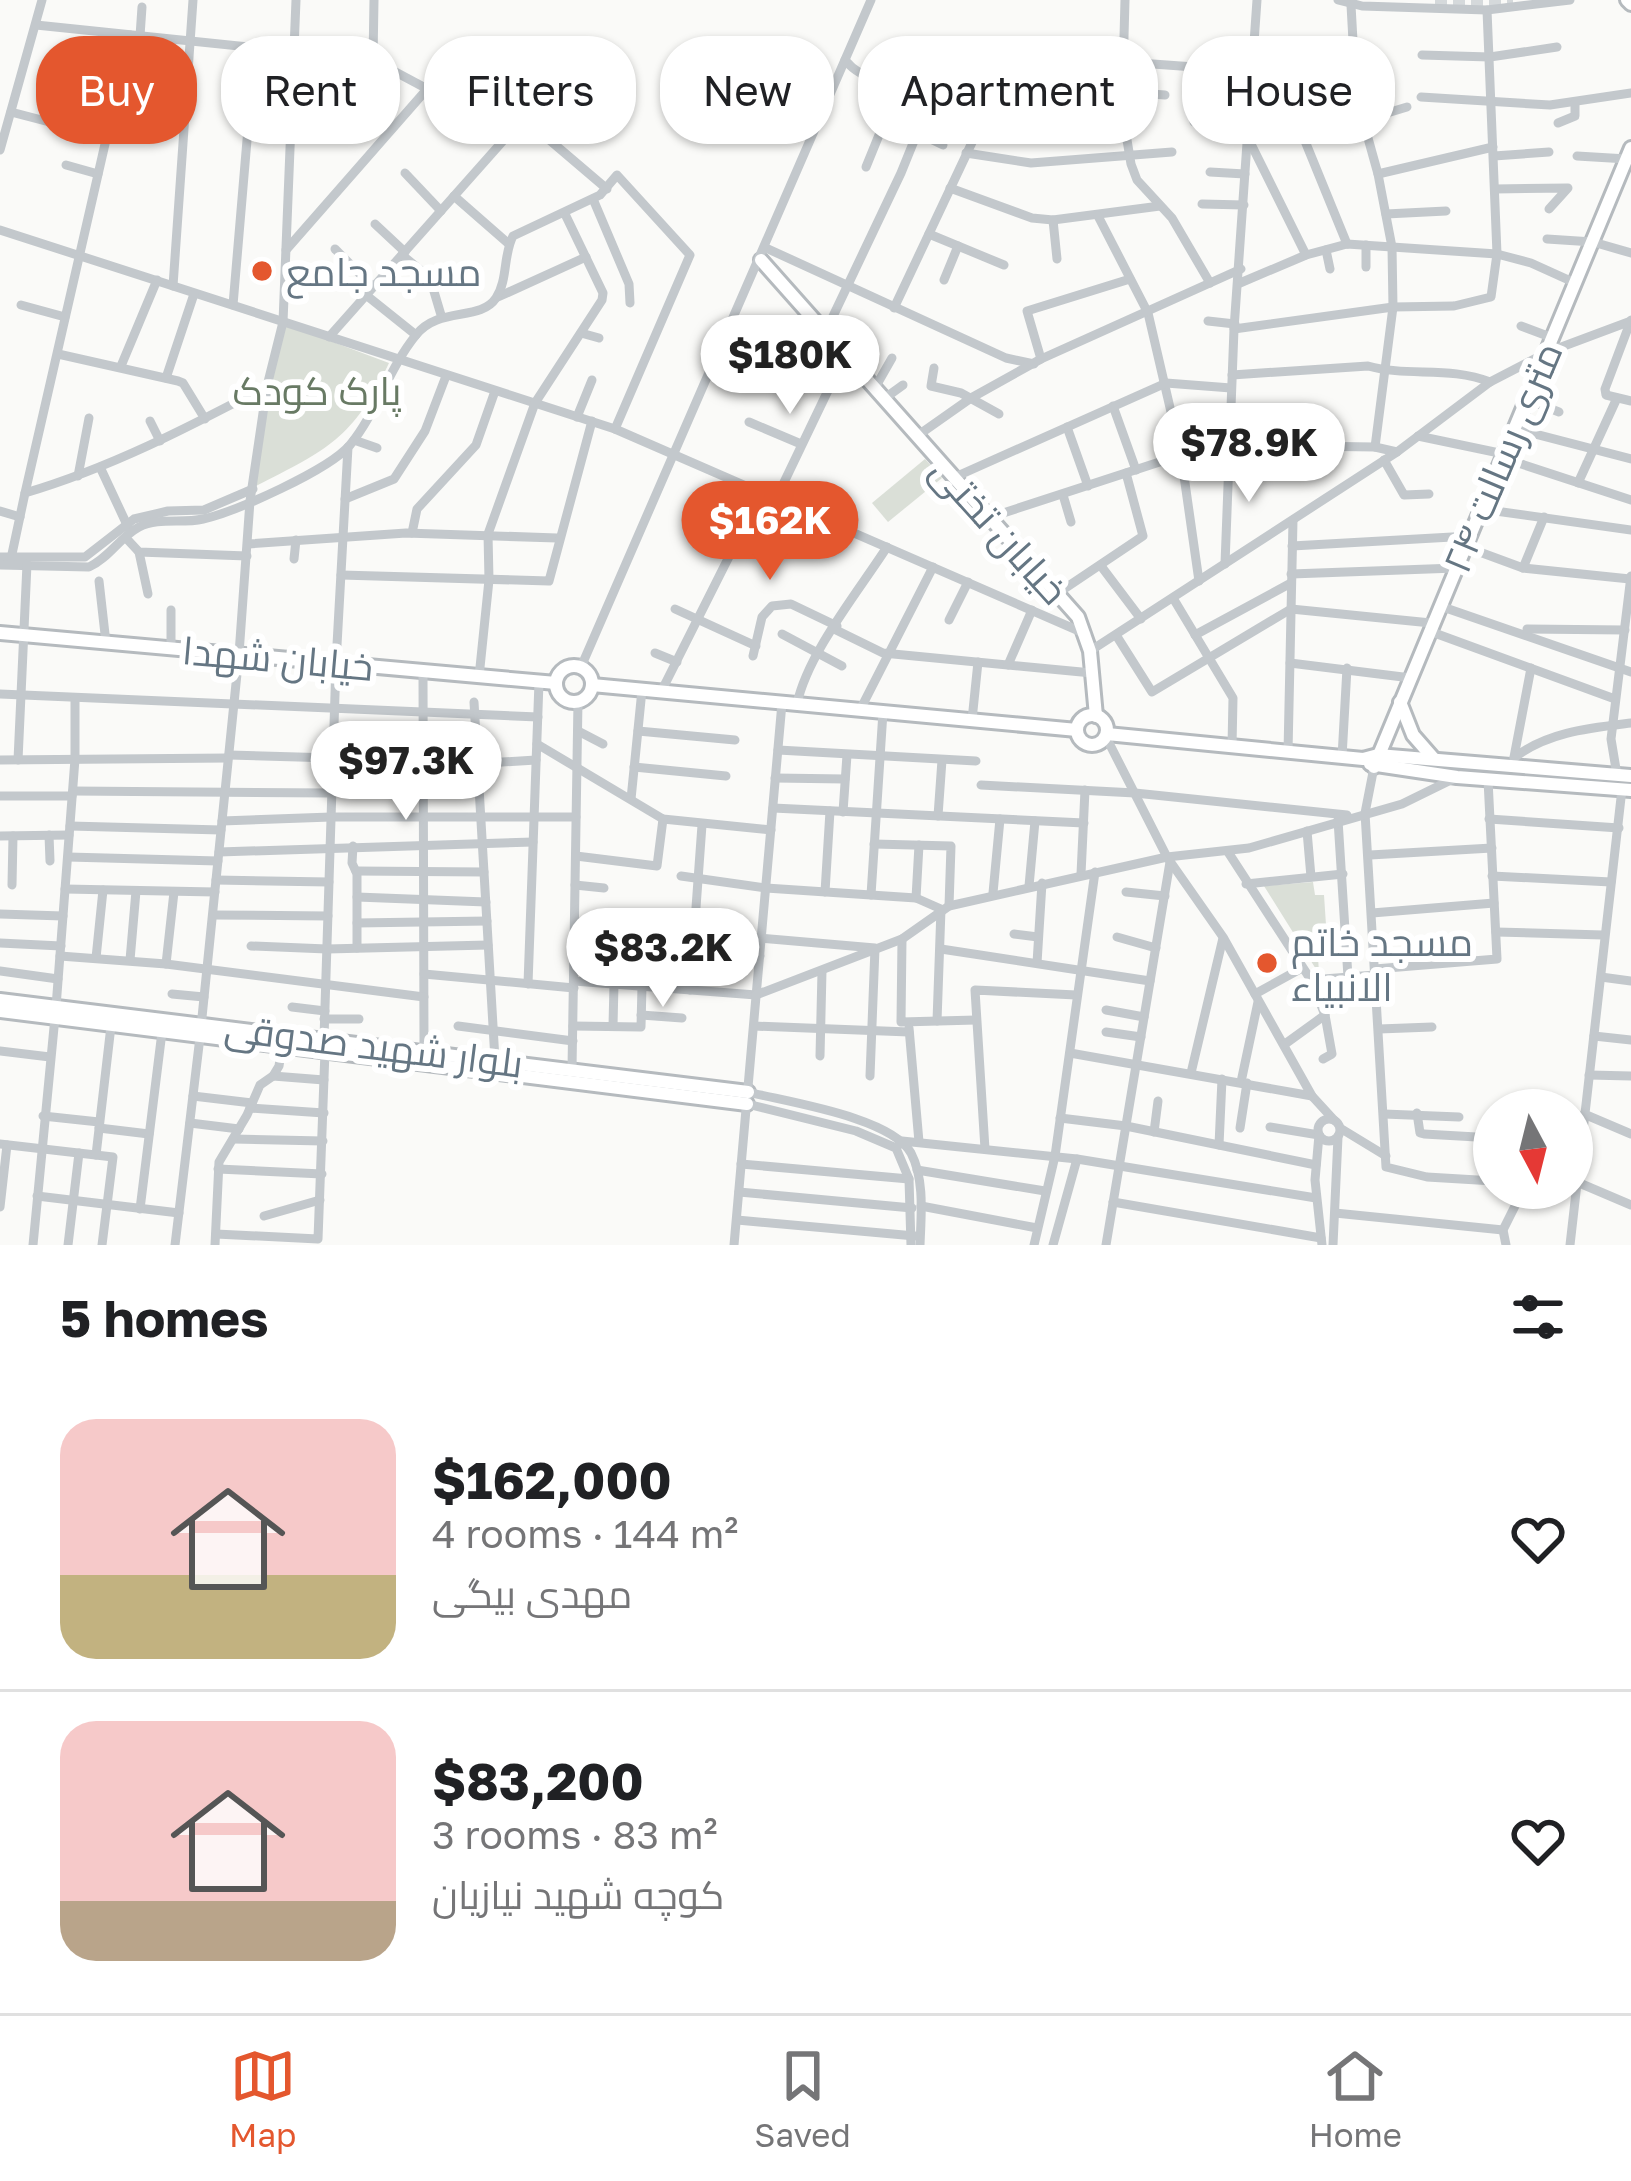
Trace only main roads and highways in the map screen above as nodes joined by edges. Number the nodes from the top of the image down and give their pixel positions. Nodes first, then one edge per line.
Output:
1 (1629, 153) edge
2 (764, 254) road end
3 (0, 633) edge
4 (556, 683) junction
5 (592, 686) junction
6 (1400, 702) junction
7 (1096, 716) junction
8 (1077, 730) junction
9 (1106, 735) junction
10 (1372, 760) junction
11 (1435, 760) junction
12 (1624, 775) edge
13 (1550, 777) junction
14 (1627, 790) edge
15 (0, 1000) edge
16 (0, 1011) edge
17 (56, 1012) junction
18 (201, 1030) junction
19 (324, 1044) junction

1 - 6 main road, ۲۴ متری رسالت
2 - 7 main road, خیابان تختی
3 - 4 main road, خیابان شهدا
4 - 5 main road
4 - 5 main road
5 - 8 main road
6 - 10 main road, ۲۴ متری رسالت
6 - 11 main road
7 - 8 main road
7 - 9 main road
8 - 9 main road
9 - 10 main road
10 - 11 main road
10 - 13 main road
11 - 13 main road
12 - 13 main road
13 - 14 main road
15 - 17 main road, بلوار شهید صدوقی
16 - 17 main road, بلوار شهید صدوقی
17 - 18 main road, بلوار شهید صدوقی
17 - 18 main road, بلوار شهید صدوقی
18 - 19 main road, بلوار شهید صدوقی
18 - 19 main road, بلوار شهید صدوقی
19 - 19 main road, بلوار شهید صدوقی

